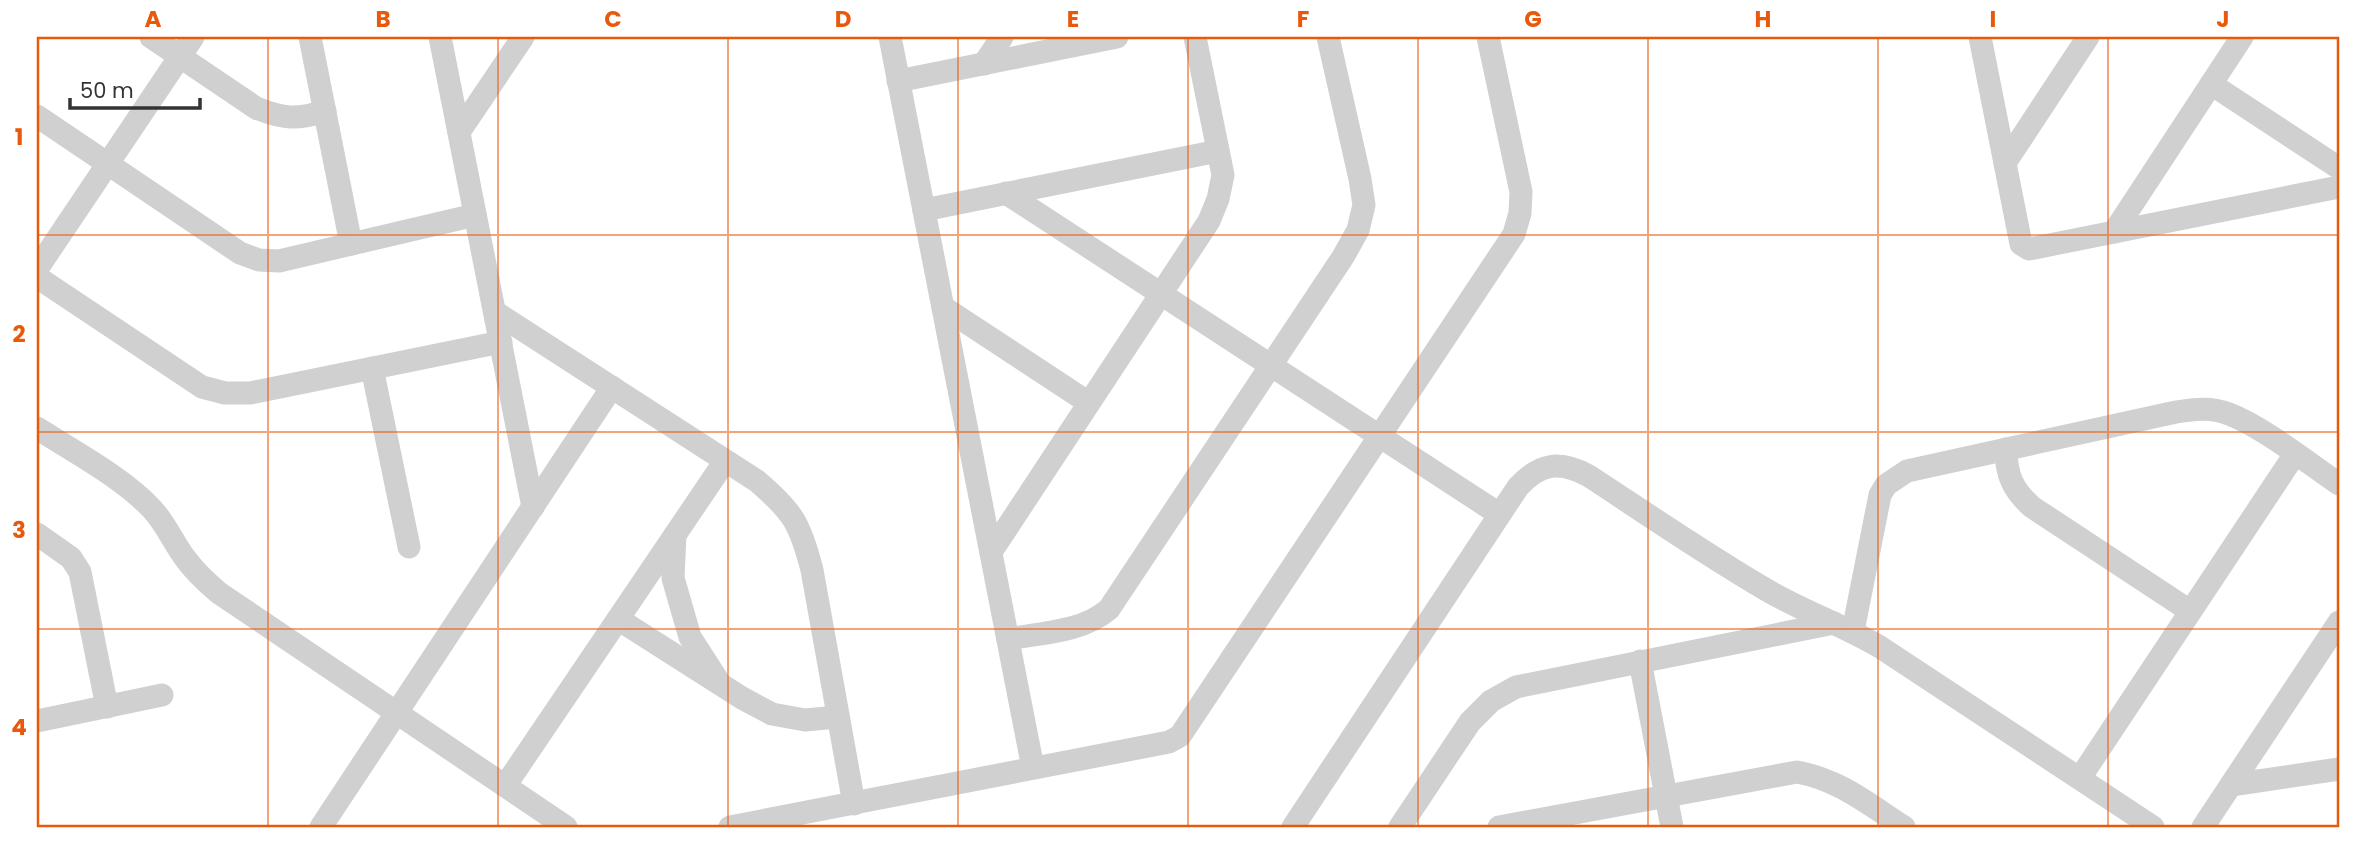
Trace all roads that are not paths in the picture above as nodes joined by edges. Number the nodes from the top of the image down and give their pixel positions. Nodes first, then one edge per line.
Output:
1 (151, 37) edge
2 (193, 37) edge
3 (310, 37) edge
4 (440, 37) edge
5 (523, 37) edge
6 (890, 37) edge
7 (1002, 37) edge
8 (1116, 37) edge
9 (1195, 37) edge
10 (1328, 37) edge
11 (1489, 37) edge
12 (1980, 37) edge
13 (2088, 37) edge
14 (2242, 37) edge
15 (180, 56) junction
16 (984, 64) junction
17 (898, 81) junction
18 (2211, 84) junction
19 (325, 111) junction
20 (37, 116) edge
21 (459, 132) junction
22 (1219, 151) junction
23 (2005, 163) junction
24 (107, 164) junction
25 (2339, 168) edge
26 (2339, 187) edge
27 (1006, 193) junction
28 (923, 210) junction
29 (475, 215) junction
30 (2114, 232) junction
31 (351, 244) junction
32 (37, 270) edge
33 (37, 277) edge
34 (1161, 294) junction
35 (943, 307) junction
36 (495, 312) junction
37 (501, 342) junction
38 (1271, 366) junction
39 (372, 368) junction
40 (612, 387) junction
41 (1089, 403) junction
42 (37, 428) edge
43 (1380, 437) junction
44 (2007, 449) junction
45 (2295, 454) junction
46 (725, 461) junction
47 (2339, 484) edge
48 (533, 507) junction
49 (1500, 514) junction
50 (37, 534) edge
51 (675, 535) junction
52 (409, 547) dead end
53 (991, 552) junction
54 (2190, 611) junction
55 (618, 619) junction
56 (2339, 622) edge
57 (1843, 627) junction
58 (1008, 639) junction
59 (2332, 643) edge
60 (1640, 661) junction
61 (721, 685) junction
62 (162, 695) dead end
63 (107, 706) junction
64 (397, 713) junction
65 (838, 718) junction
66 (37, 721) edge
67 (1033, 768) junction
68 (2339, 769) edge
69 (2080, 778) junction
70 (2231, 785) junction
71 (505, 786) junction
72 (1666, 796) junction
73 (854, 804) junction
74 (322, 827) edge
75 (566, 827) edge
76 (730, 827) edge
77 (1293, 827) edge
78 (1399, 827) edge
79 (1499, 827) edge
80 (1672, 827) edge
81 (1904, 827) edge
82 (2153, 827) edge
83 (2203, 827) edge

1 - 15 street
2 - 15 street
3 - 19 street
4 - 21 street
5 - 21 street
6 - 17 street
7 - 16 street
8 - 16 street
9 - 22 street
10 - 38 street
11 - 43 street
12 - 23 street
13 - 23 street
14 - 18 street
15 - 19 street
15 - 24 street
16 - 17 street
17 - 28 street
18 - 25 street
18 - 30 street
19 - 31 street
20 - 24 street
21 - 29 street
22 - 27 street
22 - 34 street
23 - 30 street
24 - 31 street
24 - 32 street
26 - 30 street
27 - 28 street
27 - 34 street
28 - 35 street
29 - 31 street
29 - 36 street
33 - 39 street
34 - 38 street
34 - 41 street
35 - 41 street
35 - 53 street
36 - 37 street
36 - 40 street
37 - 39 street
37 - 48 street
38 - 43 street
38 - 58 street
39 - 52 street
40 - 46 street
40 - 48 street
41 - 53 street
42 - 64 street
43 - 49 street
43 - 67 street
44 - 45 street
44 - 54 street
44 - 57 street
45 - 47 street
45 - 54 street
46 - 51 street
46 - 65 street
48 - 64 street
49 - 57 street
49 - 77 street
50 - 63 street
51 - 55 street
51 - 61 street
53 - 58 street
54 - 69 street
55 - 61 street
55 - 71 street
56 - 59 street
57 - 60 street
57 - 69 street
58 - 67 street
59 - 70 street
60 - 72 street
60 - 78 street
61 - 65 street
62 - 63 street
63 - 66 street
64 - 71 street
64 - 74 street
65 - 73 street
67 - 73 street
68 - 70 street
69 - 82 street
70 - 83 street
71 - 75 street
72 - 79 street
72 - 80 street
72 - 81 street
73 - 76 street

